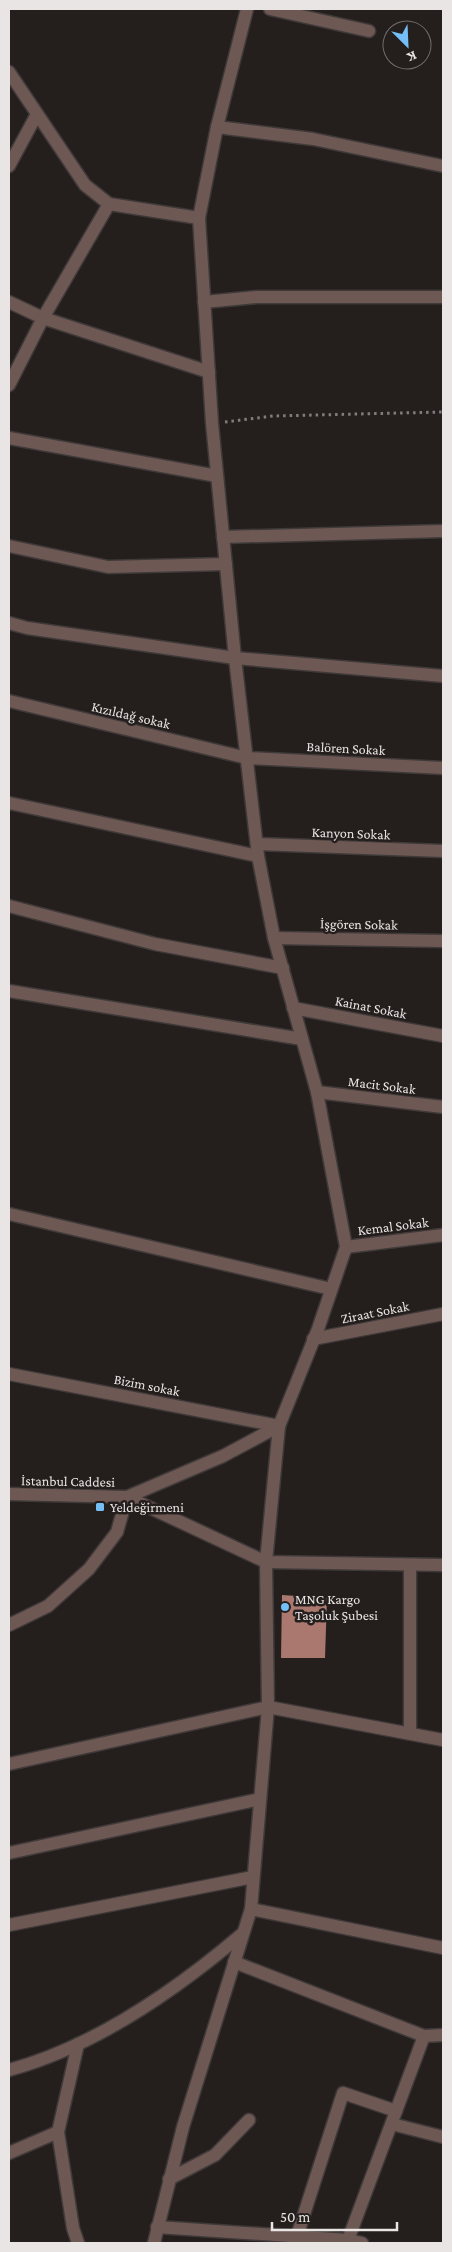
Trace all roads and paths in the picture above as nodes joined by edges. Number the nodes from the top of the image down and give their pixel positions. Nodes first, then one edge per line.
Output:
1 (247, 9) edge
2 (270, 9) edge
3 (368, 31) dead end
4 (9, 72) edge
5 (37, 114) junction
6 (217, 127) junction
7 (9, 166) edge
8 (443, 166) edge
9 (109, 204) junction
10 (199, 218) junction
11 (443, 297) edge
12 (9, 302) edge
13 (204, 302) junction
14 (43, 318) junction
15 (209, 372) junction
16 (9, 385) edge
17 (443, 412) edge
18 (212, 423) junction
19 (9, 438) edge
20 (217, 476) junction
21 (443, 531) edge
22 (223, 537) junction
23 (9, 546) edge
24 (226, 564) junction
25 (9, 623) edge
26 (235, 658) junction
27 (443, 676) edge
28 (9, 702) edge
29 (247, 758) junction
30 (443, 768) edge
31 (9, 802) edge
32 (258, 851) junction
33 (443, 852) edge
34 (9, 906) edge
35 (274, 938) junction
36 (443, 941) edge
37 (282, 968) junction
38 (9, 991) edge
39 (294, 1008) junction
40 (443, 1036) edge
41 (302, 1038) junction
42 (317, 1092) junction
43 (443, 1107) edge
44 (9, 1214) edge
45 (443, 1235) edge
46 (346, 1247) junction
47 (332, 1289) junction
48 (443, 1314) edge
49 (313, 1339) junction
50 (9, 1374) edge
51 (279, 1426) junction
52 (9, 1494) edge
53 (128, 1497) junction
54 (266, 1562) junction
55 (410, 1565) junction
56 (443, 1566) edge
57 (9, 1625) edge
58 (268, 1707) junction
59 (410, 1734) junction
60 (443, 1740) edge
61 (9, 1764) edge
62 (260, 1800) junction
63 (9, 1853) edge
64 (253, 1877) junction
65 (251, 1908) junction
66 (9, 1925) edge
67 (243, 1934) junction
68 (443, 1948) edge
69 (234, 1962) junction
70 (443, 2035) edge
71 (424, 2036) junction
72 (78, 2044) junction
73 (9, 2070) edge
74 (396, 2111) junction
75 (250, 2120) dead end
76 (392, 2124) junction
77 (58, 2132) junction
78 (443, 2137) edge
79 (9, 2153) edge
80 (169, 2179) junction
81 (156, 2226) junction
82 (297, 2236) junction
83 (348, 2240) junction
84 (327, 2241) edge
85 (78, 2243) edge
86 (154, 2243) edge
87 (362, 2243) edge

1 - 6 street
2 - 3 street
4 - 5 street
5 - 7 street
5 - 9 street
6 - 8 street
6 - 10 street
9 - 10 street
9 - 14 street
10 - 13 street
11 - 13 street
12 - 14 street
13 - 15 street
14 - 15 street
14 - 16 street
15 - 18 street
17 - 18 path
18 - 20 street
19 - 20 street
20 - 22 street
21 - 22 street
22 - 24 street
23 - 24 street
24 - 26 street
25 - 26 street
26 - 27 street
26 - 29 street
28 - 29 street, Kızıldağ sokak
29 - 30 street, Balören Sokak
29 - 32 street
31 - 32 street, Kanyon Sokak
32 - 33 street, Kanyon Sokak
32 - 35 street
34 - 37 street
35 - 36 street, İşgören Sokak
35 - 37 street
37 - 39 street
38 - 41 street
39 - 40 street, Kainat Sokak
39 - 41 street
41 - 42 street
42 - 43 street, Macit Sokak
42 - 46 street
44 - 47 street
45 - 46 street, Kemal Sokak
46 - 47 street
47 - 49 street
48 - 49 street, Ziraat Sokak
49 - 51 street
50 - 51 street, Bizim sokak
51 - 53 street
51 - 54 street
52 - 53 street, İstanbul Caddesi
53 - 54 street
53 - 57 street
54 - 55 street
54 - 58 street
55 - 56 street
55 - 59 street
58 - 59 street
58 - 61 street
58 - 62 street
59 - 60 street
62 - 63 street
62 - 64 street
64 - 65 street
64 - 66 street
65 - 67 street
65 - 68 street
67 - 69 street
67 - 72 street
69 - 71 street
69 - 80 street
70 - 71 street
71 - 74 street
72 - 73 street
72 - 77 street
74 - 76 street
74 - 82 street
75 - 80 street
76 - 78 street
76 - 83 street
77 - 79 street
77 - 85 street
80 - 81 street
81 - 82 street
81 - 86 street
82 - 84 street
83 - 84 street
83 - 87 street

